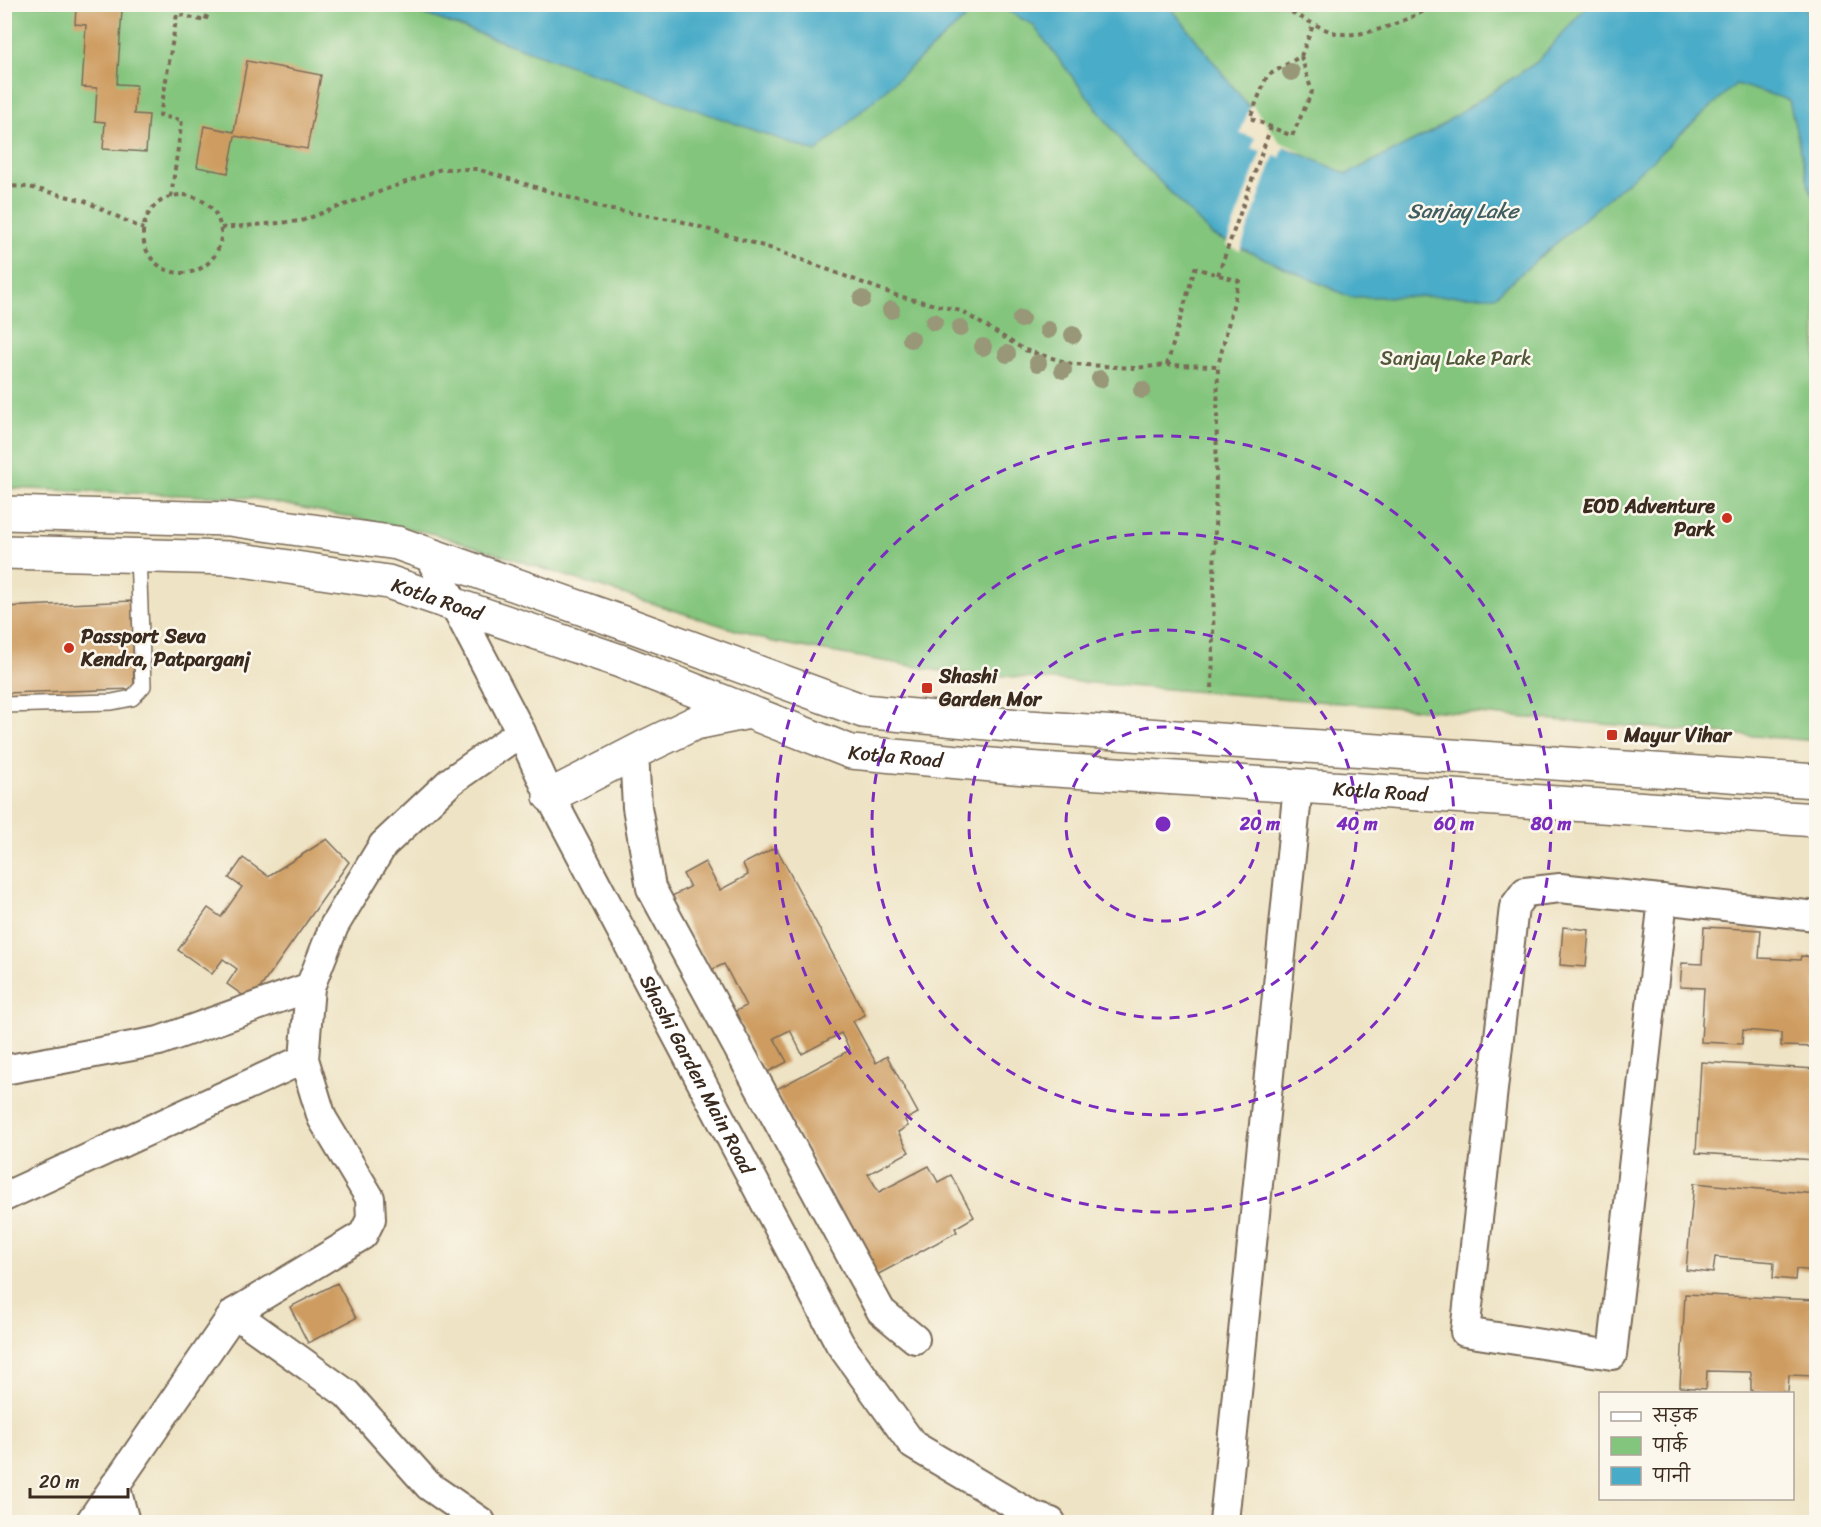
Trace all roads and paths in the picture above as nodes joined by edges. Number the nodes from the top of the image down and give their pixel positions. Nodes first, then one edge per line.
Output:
1 (212, 4) edge
2 (1276, 4) edge
3 (1440, 4) edge
4 (1314, 23) junction
5 (1301, 56) junction
6 (1271, 127) junction
7 (4, 186) edge
8 (171, 197) junction
9 (221, 228) junction
10 (144, 229) junction
11 (1218, 274) junction
12 (1167, 365) junction
13 (1218, 366) junction
14 (4, 513) edge
15 (4, 552) edge
16 (428, 554) junction
17 (138, 555) junction
18 (454, 604) junction
19 (1212, 693) dead end
20 (4, 705) edge
21 (750, 712) junction
22 (521, 732) junction
23 (634, 752) junction
24 (1816, 781) edge
25 (1298, 786) junction
26 (550, 796) junction
27 (1816, 820) edge
28 (1663, 899) junction
29 (1816, 916) edge
30 (310, 987) junction
31 (304, 1059) junction
32 (4, 1070) edge
33 (4, 1197) edge
34 (234, 1313) junction
35 (915, 1340) dead end
36 (115, 1485) junction
37 (90, 1522) edge
38 (125, 1522) edge
39 (481, 1522) edge
40 (1051, 1522) edge
41 (1224, 1522) edge

1 - 8 path
2 - 4 path
3 - 4 path
4 - 5 path
5 - 6 path
5 - 6 path
6 - 11 path
7 - 10 path
8 - 9 path
8 - 10 path
9 - 10 path
9 - 12 path
11 - 12 path
11 - 13 path
12 - 13 path
13 - 19 path
14 - 16 main road, Kotla Road
15 - 17 main road, Kotla Road
16 - 18 street, Shashi Garden Main Road
16 - 24 main road, Kotla Road
17 - 18 main road, Kotla Road
17 - 20 lane
18 - 21 main road, Kotla Road
18 - 22 street, Shashi Garden Main Road
21 - 23 main road
21 - 25 main road, Kotla Road
22 - 26 street, Shashi Garden Main Road
22 - 30 street
23 - 26 main road
23 - 35 street
25 - 27 main road, Kotla Road
25 - 41 street
26 - 40 street, Shashi Garden Main Road
28 - 28 street
28 - 29 street
30 - 31 street
30 - 32 street
31 - 33 street
31 - 34 street
34 - 36 street
34 - 39 street
36 - 37 street
36 - 38 street

